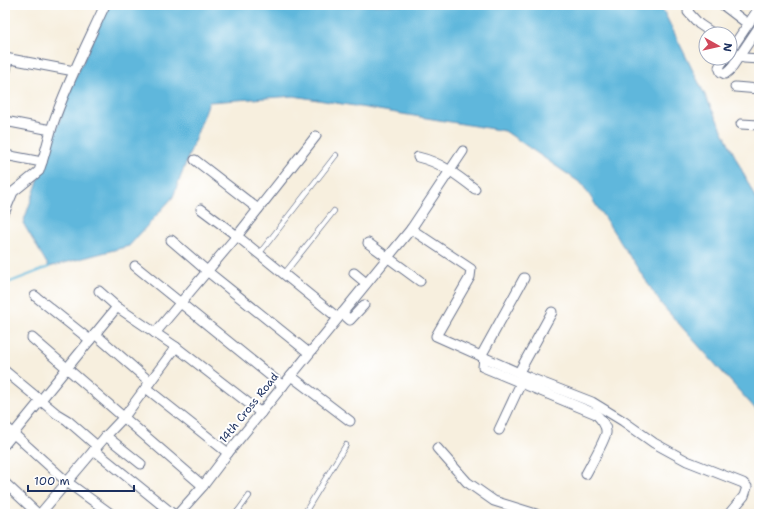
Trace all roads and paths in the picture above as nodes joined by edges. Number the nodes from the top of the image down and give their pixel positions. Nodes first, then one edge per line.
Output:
1 (105, 5) edge
2 (689, 5) edge
3 (723, 5) edge
4 (759, 8) edge
5 (748, 24) junction
6 (703, 26) edge
7 (759, 27) edge
8 (738, 38) edge
9 (6, 58) edge
10 (738, 58) edge
11 (744, 58) dead end
12 (759, 59) edge
13 (719, 66) edge
14 (733, 66) edge
15 (74, 71) junction
16 (5, 75) edge
17 (735, 87) dead end
18 (759, 88) edge
19 (5, 121) edge
20 (740, 124) dead end
21 (759, 125) edge
22 (51, 130) junction
23 (316, 136) dead end
24 (463, 151) dead end
25 (336, 154) dead end
26 (5, 155) edge
27 (418, 156) dead end
28 (195, 160) dead end
29 (42, 162) junction
30 (450, 170) junction
31 (475, 189) dead end
32 (201, 209) dead end
33 (258, 209) junction
34 (5, 211) edge
35 (334, 212) dead end
36 (410, 229) junction
37 (237, 236) junction
38 (171, 240) dead end
39 (368, 243) dead end
40 (259, 254) junction
41 (387, 258) junction
42 (135, 266) dead end
43 (207, 271) junction
44 (354, 273) dead end
45 (284, 274) junction
46 (524, 278) dead end
47 (420, 281) dead end
48 (366, 283) junction
49 (99, 291) dead end
50 (35, 296) dead end
51 (180, 303) junction
52 (364, 305) dead end
53 (117, 307) junction
54 (552, 312) dead end
55 (340, 316) junction
56 (155, 333) junction
57 (92, 337) junction
58 (32, 338) dead end
59 (176, 347) junction
60 (309, 353) junction
61 (482, 357) junction
62 (67, 368) junction
63 (5, 371) edge
64 (518, 372) junction
65 (291, 376) junction
66 (521, 383) junction
67 (148, 385) junction
68 (283, 386) junction
69 (41, 400) junction
70 (261, 413) junction
71 (124, 417) junction
72 (350, 421) dead end
73 (5, 426) edge
74 (499, 430) dead end
75 (14, 434) junction
76 (106, 436) junction
77 (5, 444) edge
78 (346, 445) dead end
79 (96, 448) junction
80 (437, 448) dead end
81 (228, 453) junction
82 (141, 464) dead end
83 (586, 474) dead end
84 (67, 482) junction
85 (5, 484) edge
86 (202, 486) junction
87 (249, 496) dead end
88 (237, 512) edge
89 (39, 514) edge
90 (111, 514) edge
91 (173, 514) edge
92 (178, 514) edge
93 (243, 514) edge
94 (304, 514) edge
95 (536, 514) edge
96 (729, 514) edge

1 - 15 street
2 - 6 street
3 - 5 street
4 - 5 street
5 - 8 street
7 - 10 street
9 - 15 street
9 - 16 street
11 - 12 street
13 - 14 street
15 - 22 street
17 - 18 street
19 - 22 street
20 - 21 street
22 - 29 street
23 - 33 street
24 - 30 street, 14th Cross Road
25 - 40 lane
26 - 29 street
27 - 30 street
28 - 33 street
29 - 34 street
30 - 31 street
30 - 36 street, 14th Cross Road
32 - 37 street
33 - 37 street
35 - 45 lane
36 - 41 street, 14th Cross Road
36 - 61 street
37 - 40 street
37 - 43 street
38 - 43 street
39 - 41 street
40 - 45 street
41 - 47 street
41 - 48 street, 14th Cross Road
42 - 51 street
43 - 51 street
43 - 60 street
44 - 48 street
45 - 55 street
46 - 61 street
48 - 55 street, 14th Cross Road
49 - 53 street
50 - 57 street
51 - 56 street
51 - 68 street
52 - 55 street
53 - 56 street
53 - 57 street
54 - 64 street
55 - 60 street, 14th Cross Road
56 - 59 street
57 - 62 street
57 - 67 street
58 - 62 street
59 - 67 street
59 - 70 street
60 - 65 street, 14th Cross Road
61 - 64 street
61 - 66 street
62 - 69 street
62 - 71 street
63 - 69 street
64 - 96 street
65 - 68 street, 14th Cross Road
65 - 72 street
66 - 74 street
66 - 83 street
67 - 71 street
67 - 81 street
68 - 70 street, 14th Cross Road
69 - 75 street
69 - 79 street
70 - 81 street, 14th Cross Road
71 - 76 street
71 - 86 street
73 - 75 street
75 - 77 street
75 - 84 street
76 - 79 street
76 - 82 street
78 - 94 lane
79 - 84 street
79 - 91 street
80 - 95 street
81 - 86 street, 14th Cross Road
84 - 89 street
84 - 90 street
85 - 89 street
86 - 92 street, 14th Cross Road
87 - 88 lane
88 - 93 lane

